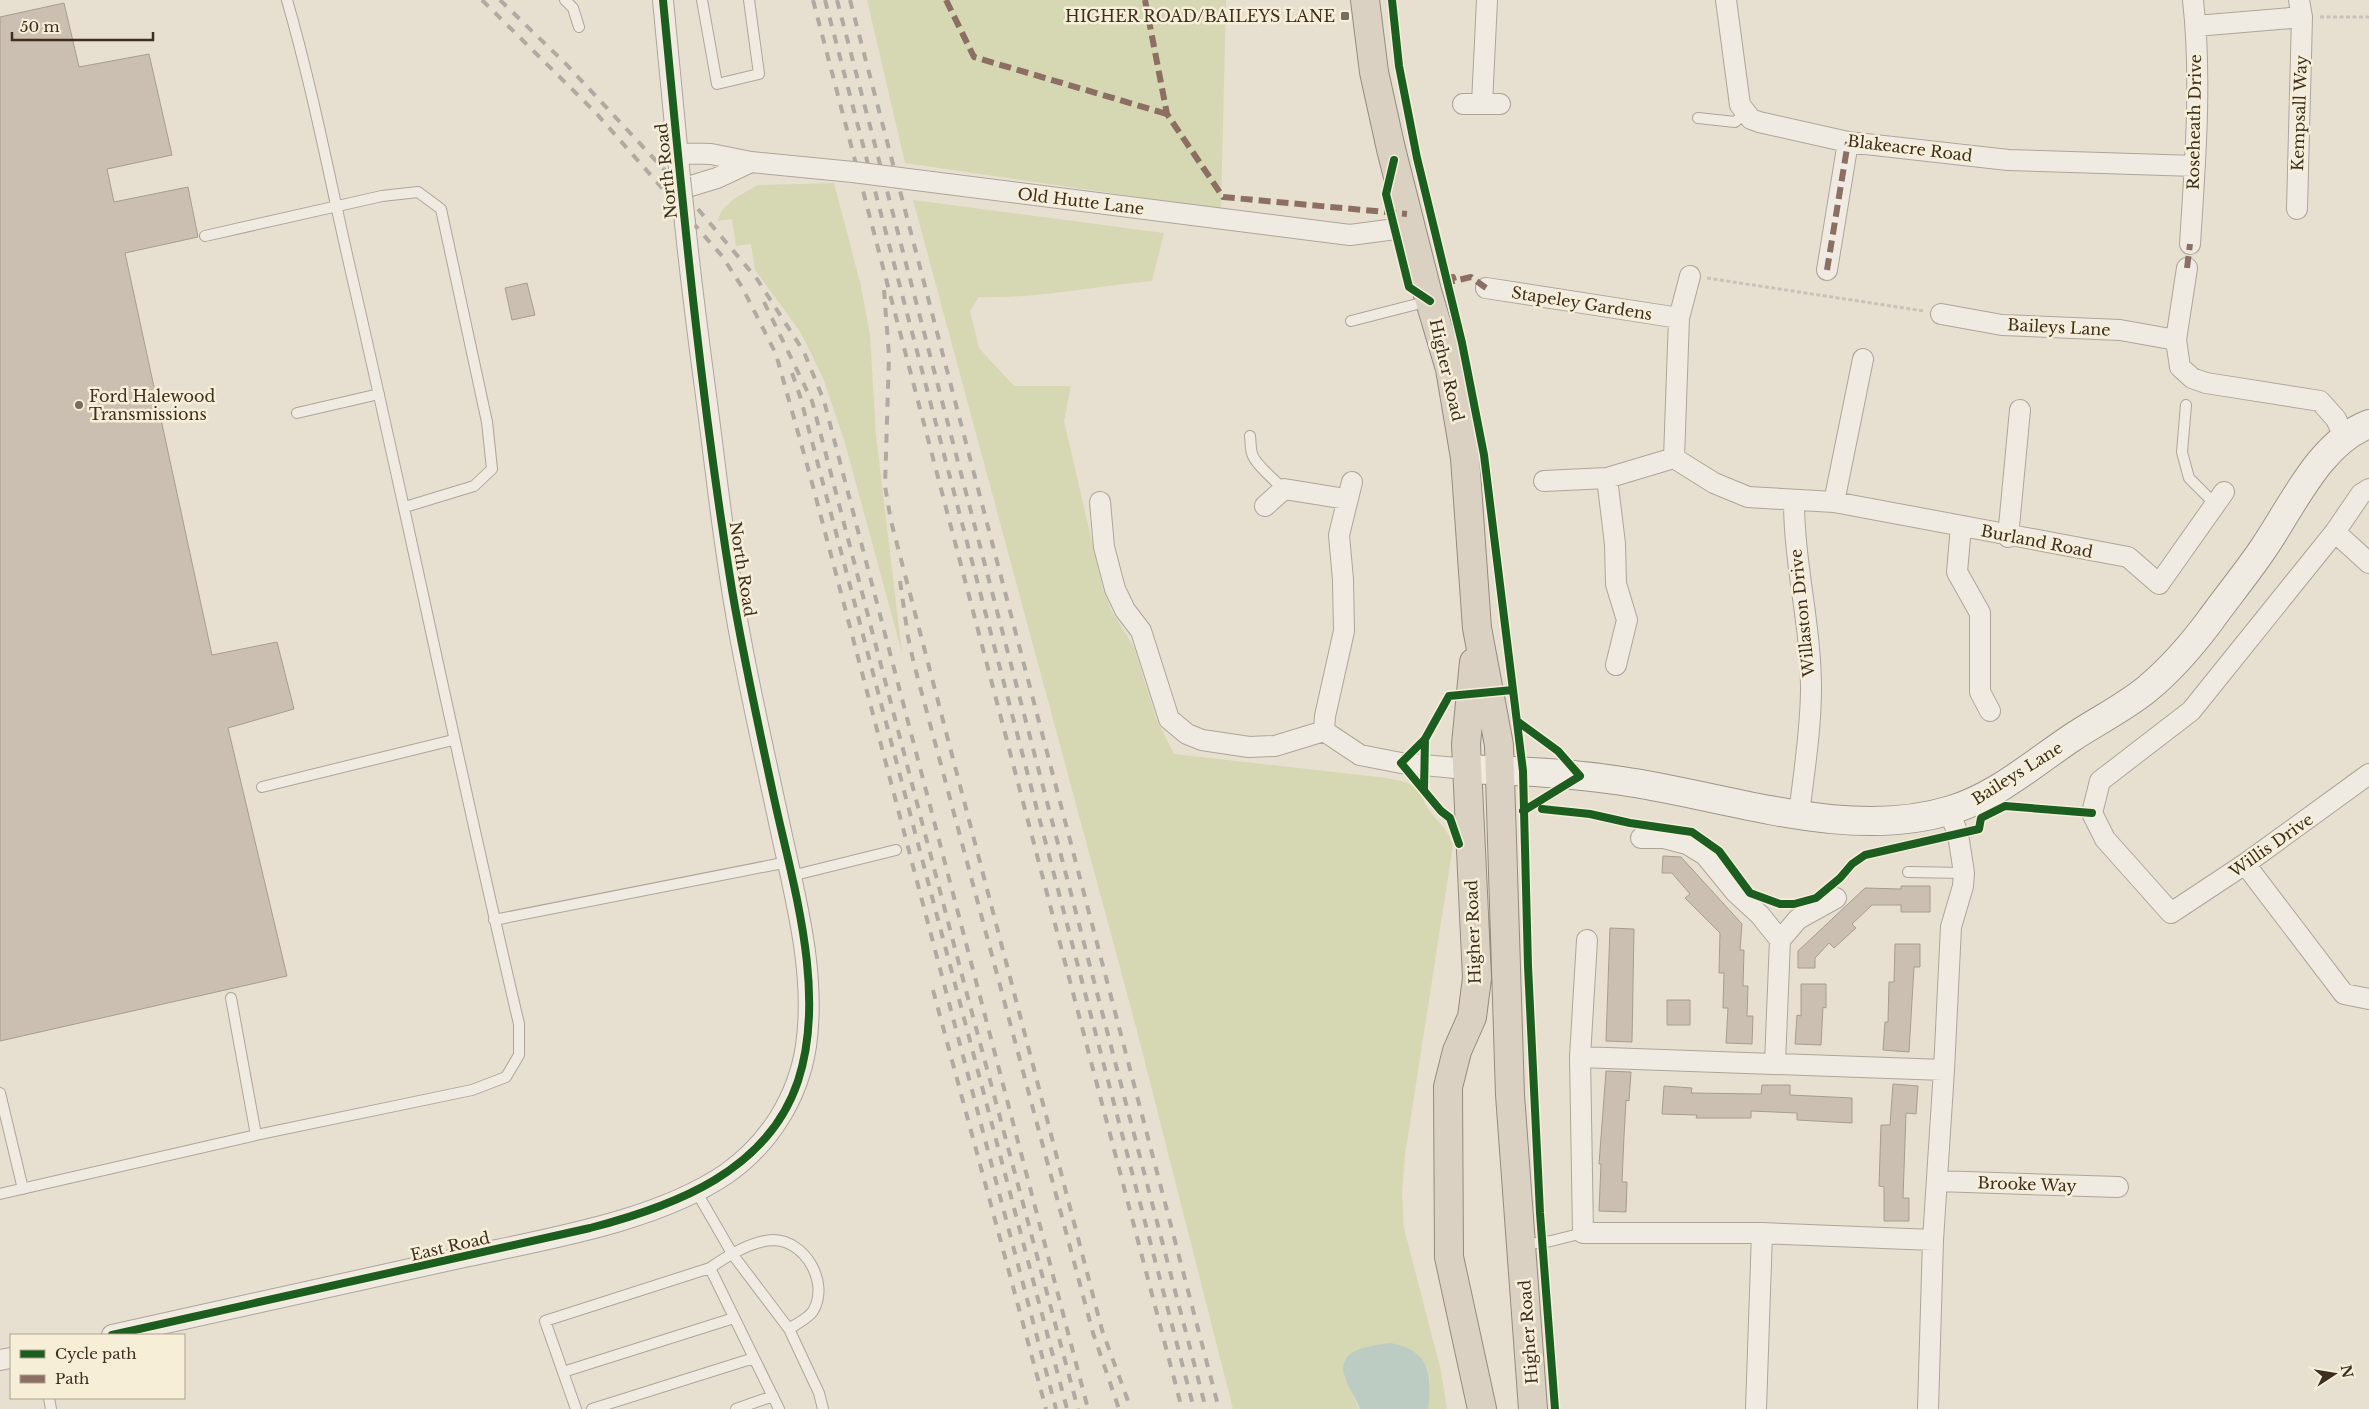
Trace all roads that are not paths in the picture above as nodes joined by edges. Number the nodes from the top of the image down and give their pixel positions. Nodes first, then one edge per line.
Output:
1 (287, 0) edge
2 (565, 0) edge
3 (663, 0) edge
4 (702, 0) edge
5 (749, 0) edge
6 (1365, 0) edge
7 (1487, 0) edge
8 (1726, 0) edge
9 (2193, 0) edge
10 (2300, 8) edge
11 (2196, 26) junction
12 (579, 27) dead end
13 (1482, 104) dead end
14 (1746, 113) junction
15 (1698, 118) dead end
16 (1848, 142) junction
17 (677, 153) junction
18 (750, 162) junction
19 (2195, 166) junction
20 (683, 185) junction
21 (336, 207) junction
22 (2297, 209) dead end
23 (1411, 227) junction
24 (205, 236) dead end
25 (2190, 244) dead end
26 (2187, 268) dead end
27 (1827, 270) dead end
28 (1690, 276) road end
29 (1486, 288) dead end
30 (1430, 301) junction
31 (1942, 314) road end
32 (1678, 318) junction
33 (1351, 321) dead end
34 (2176, 340) junction
35 (1863, 359) dead end
36 (379, 394) junction
37 (2186, 405) dead end
38 (2020, 410) dead end
39 (297, 413) dead end
40 (2369, 424) edge
41 (1250, 436) dead end
42 (2344, 437) junction
43 (1674, 458) junction
44 (1606, 478) junction
45 (1544, 481) dead end
46 (1284, 489) junction
47 (2369, 489) edge
48 (2220, 498) joint
49 (1100, 502) dead end
50 (1794, 502) junction
51 (1834, 502) junction
52 (1265, 506) dead end
53 (405, 507) junction
54 (1962, 526) junction
55 (2335, 532) junction
56 (2008, 536) junction
57 (2369, 563) edge
58 (1477, 628) junction
59 (1616, 665) dead end
60 (1990, 711) dead end
61 (1324, 731) junction
62 (453, 740) junction
63 (1467, 769) junction
64 (1500, 770) junction
65 (2369, 774) edge
66 (262, 787) dead end
67 (1949, 811) junction
68 (1799, 814) junction
69 (1641, 838) dead end
70 (896, 850) dead end
71 (2245, 864) junction
72 (789, 869) junction
73 (1908, 872) dead end
74 (1964, 872) junction
75 (1836, 898) dead end
76 (494, 920) junction
77 (1587, 940) dead end
78 (1780, 940) junction
79 (231, 998) dead end
80 (2369, 999) edge
81 (1580, 1057) junction
82 (1774, 1063) junction
83 (1944, 1070) junction
84 (0, 1093) edge
85 (771, 1131) joint
86 (256, 1135) junction
87 (1937, 1180) junction
88 (2118, 1187) dead end
89 (23, 1189) junction
90 (696, 1191) junction
91 (0, 1194) edge
92 (1583, 1233) junction
93 (1762, 1233) junction
94 (1933, 1240) junction
95 (1521, 1245) junction
96 (733, 1255) junction
97 (710, 1268) junction
98 (734, 1318) junction
99 (789, 1329) junction
100 (116, 1334) edge
101 (754, 1358) junction
102 (563, 1372) junction
103 (773, 1396) junction
104 (576, 1409) edge
105 (592, 1409) edge
106 (736, 1409) edge
107 (779, 1409) edge
108 (823, 1409) edge
109 (1482, 1409) edge
110 (1533, 1409) edge
111 (1756, 1409) edge
112 (1928, 1409) edge

1 - 21 lane
2 - 12 lane
3 - 17 street, North Road
4 - 5 lane
6 - 23 highway, Higher Road
7 - 13 street
8 - 14 street
9 - 11 street, Roseheath Drive
10 - 11 street
10 - 22 street, Kempsall Way
11 - 19 street, Roseheath Drive
14 - 15 lane
14 - 16 street, Blakeacre Road
16 - 19 street, Blakeacre Road
16 - 27 street
17 - 18 street, Old Hutte Lane
17 - 20 street, North Road
18 - 20 street
18 - 23 street, Old Hutte Lane, bridge
19 - 25 street, Roseheath Drive
20 - 72 street, North Road, bridge
21 - 24 lane
21 - 36 lane
21 - 53 lane
23 - 30 highway, Higher Road
26 - 34 street
28 - 32 street
29 - 32 street, Stapeley Gardens
30 - 33 lane
30 - 58 highway, Higher Road
31 - 34 street, Baileys Lane
32 - 43 street
34 - 42 street
35 - 51 street
36 - 39 lane
36 - 53 lane
37 - 48 lane
38 - 56 street
40 - 42 street, Baileys Lane
41 - 46 lane
42 - 67 street, Baileys Lane
43 - 44 street
43 - 50 street, Burland Road
44 - 45 street
44 - 59 street
46 - 52 street
46 - 61 street
47 - 55 street
48 - 56 street, Burland Road
49 - 61 street
50 - 51 street, Burland Road
50 - 68 street, Willaston Drive
51 - 54 street, Burland Road
53 - 62 lane
54 - 56 street, Burland Road
54 - 60 street
55 - 57 street
55 - 71 street, Willis Drive
58 - 63 highway, Higher Road
58 - 64 highway, Higher Road
61 - 63 street
62 - 66 lane
62 - 76 lane
63 - 64 street, Baileys Lane
63 - 109 highway, Higher Road
64 - 68 street, Baileys Lane
64 - 95 highway, Higher Road
65 - 71 street, Willis Drive
67 - 68 street, Baileys Lane
67 - 74 street
69 - 78 street
70 - 72 lane
71 - 80 street
72 - 76 lane
72 - 85 street, North Road
73 - 74 lane
74 - 83 street
75 - 78 street
76 - 86 lane
77 - 81 street
78 - 82 street
79 - 86 lane
81 - 82 street
81 - 92 street
82 - 83 street
83 - 87 street
84 - 89 lane
85 - 90 street, East Road
86 - 89 lane
87 - 88 street, Brooke Way
87 - 94 street
89 - 91 lane
90 - 96 lane
90 - 100 street, East Road
92 - 93 street
92 - 95 lane
93 - 94 street
93 - 111 street
94 - 112 street
95 - 110 highway, Higher Road
96 - 97 lane
96 - 99 lane
96 - 99 lane
97 - 98 lane
97 - 102 lane
98 - 101 lane
98 - 102 lane
99 - 108 lane
101 - 103 lane
101 - 105 lane
102 - 104 lane
103 - 106 lane
103 - 107 lane

